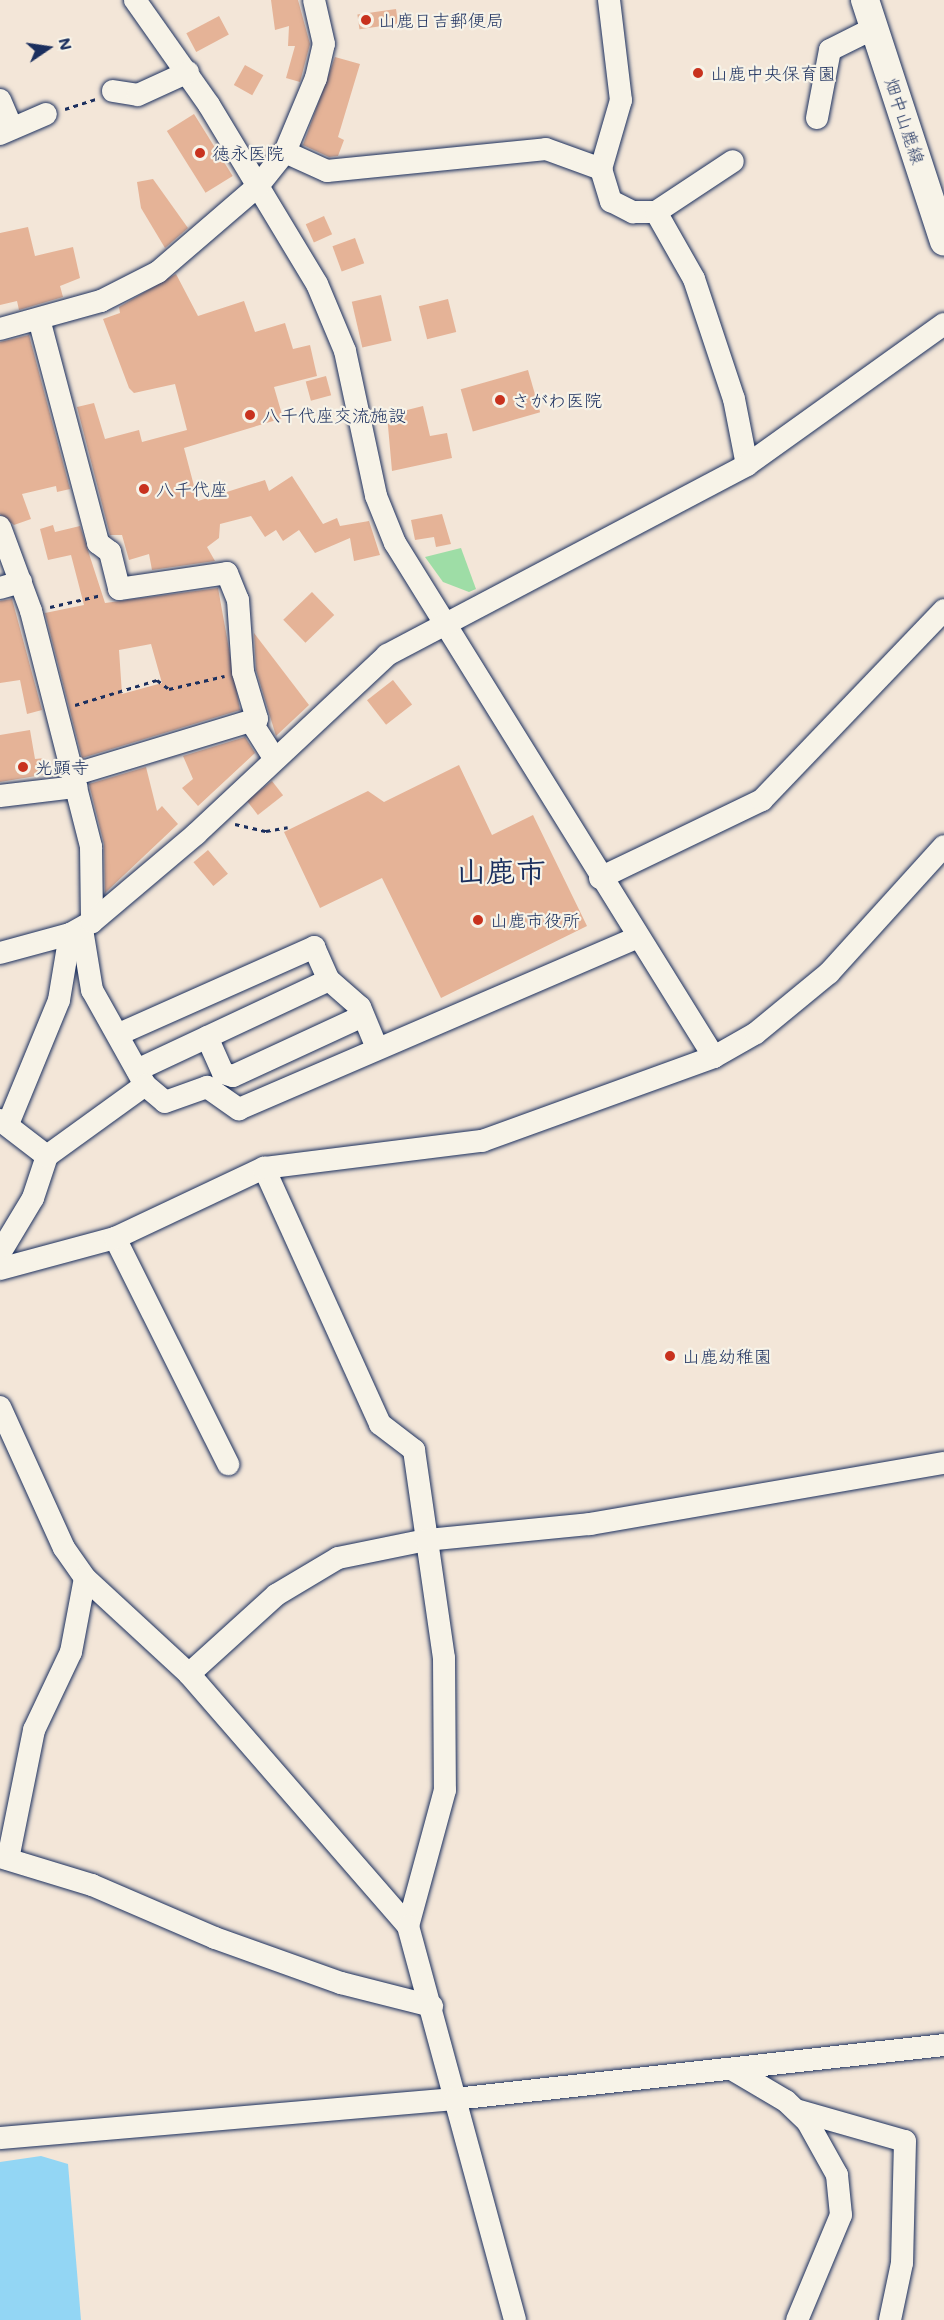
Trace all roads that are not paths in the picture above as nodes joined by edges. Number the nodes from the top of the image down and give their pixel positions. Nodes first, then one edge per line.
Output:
1 (135, 0) edge
2 (314, 0) edge
3 (609, 0) edge
4 (865, 0) edge
5 (874, 28) junction
6 (188, 72) junction
7 (113, 91) road end
8 (0, 100) edge
9 (46, 114) road end
10 (817, 118) dead end
11 (6, 131) edge
12 (285, 152) junction
13 (733, 161) dead end
14 (601, 169) junction
15 (258, 186) junction
16 (656, 213) junction
17 (944, 241) edge
18 (39, 319) junction
19 (944, 324) edge
20 (0, 329) edge
21 (747, 465) junction
22 (0, 527) edge
23 (10, 585) edge
24 (944, 610) edge
25 (445, 623) junction
26 (252, 723) junction
27 (274, 758) junction
28 (74, 781) junction
29 (0, 796) edge
30 (944, 846) edge
31 (600, 878) junction
32 (81, 928) junction
33 (637, 938) junction
34 (0, 952) edge
35 (329, 980) junction
36 (363, 1016) junction
37 (119, 1034) junction
38 (207, 1038) junction
39 (377, 1047) junction
40 (714, 1057) junction
41 (141, 1078) junction
42 (4, 1122) edge
43 (47, 1156) junction
44 (264, 1168) junction
45 (115, 1238) junction
46 (0, 1253) edge
47 (0, 1269) edge
48 (0, 1407) edge
49 (944, 1463) edge
50 (228, 1464) dead end
51 (426, 1540) junction
52 (85, 1578) junction
53 (189, 1674) junction
54 (4, 1858) edge
55 (408, 1926) junction
56 (432, 2006) junction
57 (944, 2045) edge
58 (735, 2071) junction
59 (455, 2099) junction
60 (795, 2110) junction
61 (0, 2138) edge
62 (515, 2320) edge
63 (797, 2320) edge
64 (890, 2320) edge

1 - 6 street
2 - 12 street
3 - 14 street
4 - 5 main road, 畑中山鹿線
5 - 10 street
5 - 17 main road, 畑中山鹿線
6 - 7 street
6 - 15 street
8 - 11 street
9 - 11 street
12 - 14 street
12 - 15 street
13 - 16 street
14 - 16 street
15 - 18 street
15 - 25 street
16 - 21 street
18 - 20 street
18 - 26 street
19 - 21 street
21 - 25 street
22 - 23 street
23 - 28 street
24 - 31 street
25 - 27 street
25 - 31 street
26 - 27 street
26 - 28 street
27 - 32 street
28 - 29 street
28 - 32 street
30 - 40 street
31 - 33 street
32 - 34 street
32 - 37 street
32 - 42 street
33 - 39 street
33 - 40 street
35 - 36 street
35 - 37 street
35 - 38 street
36 - 38 street
36 - 39 street
37 - 41 street
38 - 41 street
39 - 41 street
40 - 44 street
41 - 43 street
42 - 43 street
43 - 46 street
44 - 45 street
44 - 51 street
45 - 47 street
45 - 50 street
48 - 52 street
49 - 51 street
51 - 53 street
51 - 55 street
52 - 53 street
52 - 54 street
53 - 55 street
54 - 56 street
55 - 56 street
56 - 59 street
57 - 58 street
58 - 59 street
58 - 60 street
59 - 61 street
59 - 62 street
60 - 63 street
60 - 64 street

